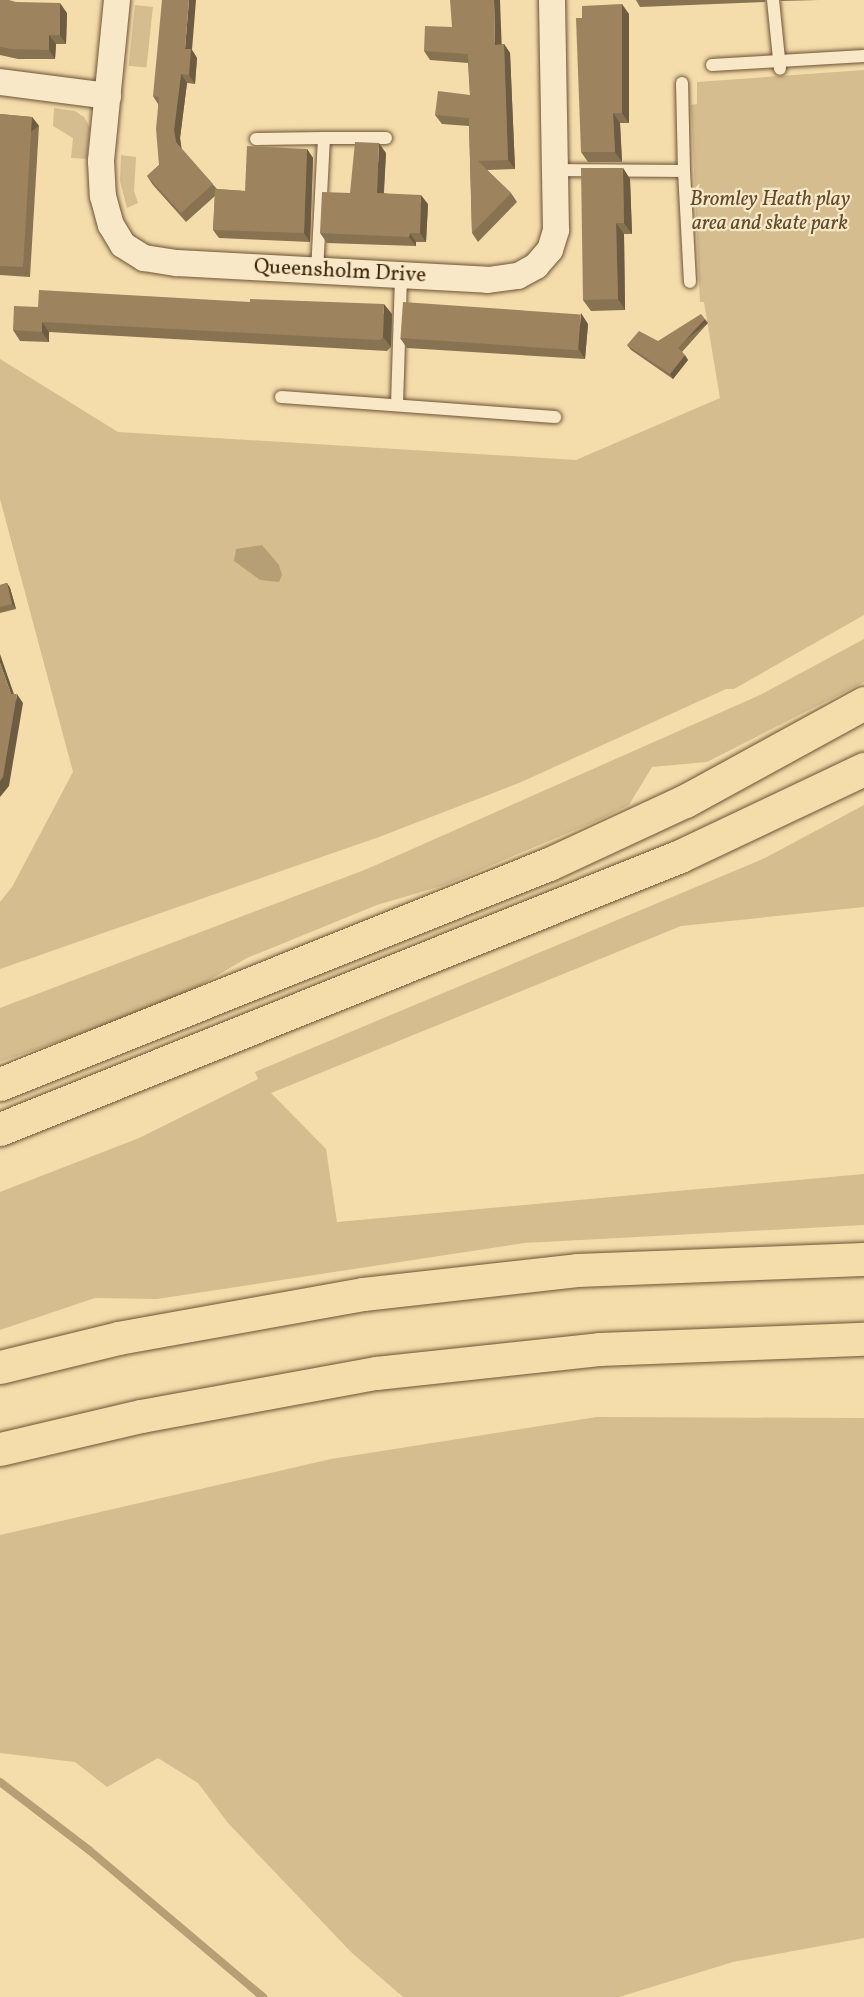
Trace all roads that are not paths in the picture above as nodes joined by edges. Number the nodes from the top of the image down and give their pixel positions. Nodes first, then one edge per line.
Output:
1 (117, 0) edge
2 (552, 0) edge
3 (773, 0) edge
4 (864, 57) edge
5 (712, 65) dead end
6 (780, 65) junction
7 (0, 82) edge
8 (682, 83) dead end
9 (108, 96) junction
10 (324, 138) junction
11 (386, 138) dead end
12 (256, 139) dead end
13 (556, 170) junction
14 (684, 171) junction
15 (317, 272) junction
16 (401, 276) junction
17 (690, 282) dead end
18 (281, 397) dead end
19 (397, 405) junction
20 (555, 417) dead end
21 (864, 703) edge
22 (864, 769) edge
23 (0, 1084) edge
24 (0, 1130) edge
25 (864, 1259) edge
26 (864, 1339) edge
27 (0, 1367) edge
28 (0, 1449) edge

1 - 9 street, Queensholm Drive
2 - 13 street, Queensholm Drive
3 - 6 lane
4 - 6 lane
5 - 6 lane
7 - 9 street
8 - 14 lane
9 - 15 street, Queensholm Drive
10 - 11 lane
10 - 12 lane
10 - 15 lane
13 - 14 lane
13 - 16 street, Queensholm Drive
14 - 17 lane
15 - 16 street, Queensholm Drive
16 - 19 lane
18 - 19 lane
19 - 20 lane
21 - 23 highway
22 - 24 highway
25 - 27 highway
26 - 28 highway

